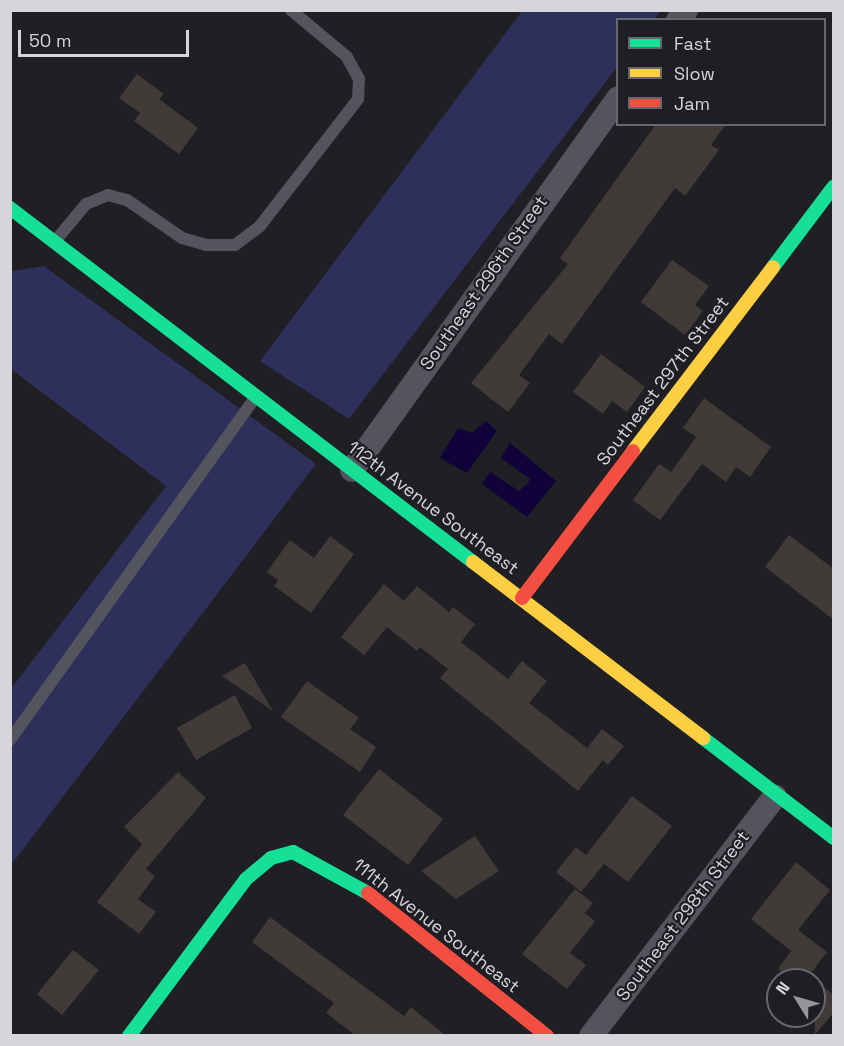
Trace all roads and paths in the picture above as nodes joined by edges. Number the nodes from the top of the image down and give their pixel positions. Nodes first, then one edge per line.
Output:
1 (291, 10) edge
2 (616, 101) edge
3 (834, 186) edge
4 (13, 214) edge
5 (54, 242) junction
6 (257, 396) junction
7 (352, 470) junction
8 (522, 598) junction
9 (10, 740) edge
10 (775, 796) junction
11 (834, 838) edge
12 (129, 1035) edge
13 (547, 1035) edge
14 (591, 1035) edge

1 - 5 lane
2 - 7 street, Southeast 296th Street
3 - 8 street, Southeast 297th Street
4 - 5 street, 112th Avenue Southeast
5 - 6 street, 112th Avenue Southeast
6 - 7 street, 112th Avenue Southeast
6 - 9 lane
7 - 8 street, 112th Avenue Southeast
8 - 10 street, 112th Avenue Southeast
10 - 11 street, 112th Avenue Southeast
10 - 14 street, Southeast 298th Street
12 - 13 street, 111th Avenue Southeast

